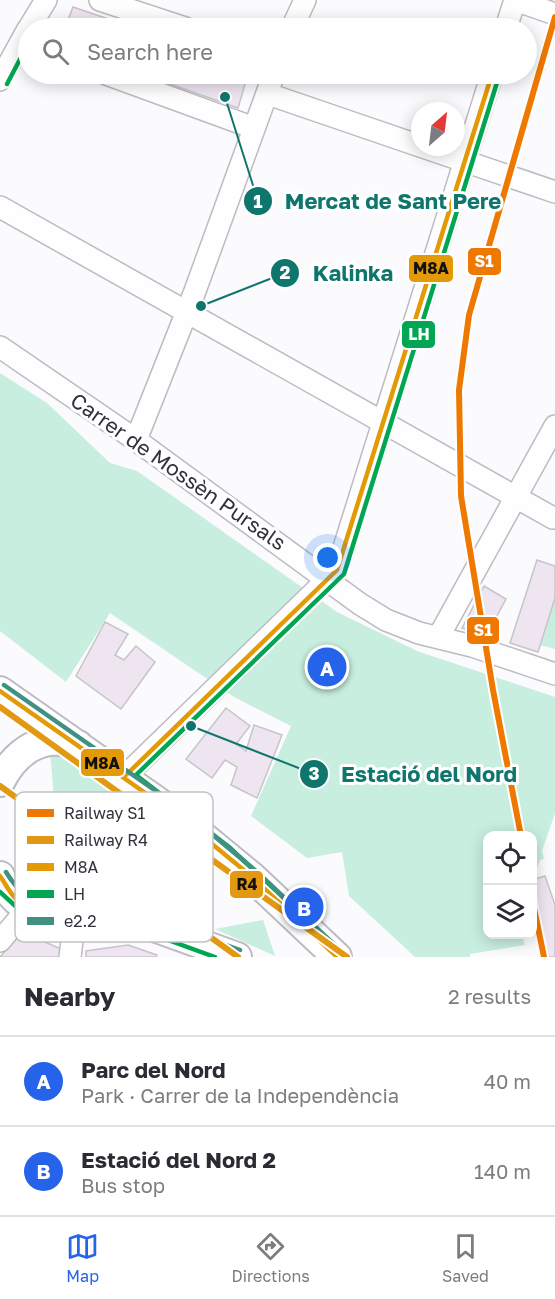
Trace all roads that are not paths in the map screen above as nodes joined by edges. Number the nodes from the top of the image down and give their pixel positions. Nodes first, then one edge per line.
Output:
1 (46, 0) edge
2 (100, 0) edge
3 (305, 0) edge
4 (515, 0) edge
5 (555, 14) edge
6 (36, 18) edge
7 (155, 18) edge
8 (297, 18) edge
9 (509, 18) edge
10 (18, 51) edge
11 (0, 80) edge
12 (133, 84) edge
13 (271, 84) edge
14 (489, 84) edge
15 (268, 94) junction
16 (254, 128) junction
17 (411, 143) edge
18 (450, 156) edge
19 (465, 161) junction
20 (555, 192) edge
21 (0, 207) edge
22 (188, 310) junction
23 (0, 348) edge
24 (382, 421) junction
25 (555, 426) edge
26 (136, 440) junction
27 (516, 497) junction
28 (553, 518) dead end
29 (330, 579) junction
30 (439, 636) junction
31 (555, 674) edge
32 (0, 691) edge
33 (83, 747) junction
34 (124, 776) junction
35 (0, 782) edge
36 (146, 792) edge
37 (213, 845) edge
38 (1, 881) edge
39 (15, 895) edge
40 (15, 923) edge
41 (0, 941) edge
42 (72, 942) edge
43 (196, 942) edge
44 (70, 957) edge
45 (237, 957) edge
46 (338, 957) edge

1 - 6 street
2 - 7 street
3 - 8 street
4 - 5 street
4 - 9 street
10 - 11 street
12 - 16 street
13 - 15 street
14 - 19 street
15 - 16 street
15 - 17 street
16 - 22 street
18 - 19 street
19 - 20 street
19 - 24 street
21 - 22 street
22 - 24 street
22 - 26 street
23 - 26 street, Carrer de Mossèn Pursals
24 - 27 street
24 - 29 street
25 - 27 street
26 - 29 street, Carrer de Mossèn Pursals
27 - 28 street
27 - 30 street
29 - 30 street, Carrer de Mossèn Pursals
29 - 34 street
30 - 31 street, Carrer de Mossèn Pursals
32 - 33 street
33 - 34 street
33 - 35 street
34 - 36 street
37 - 46 street
38 - 39 street
40 - 41 street
42 - 44 street
43 - 45 street

